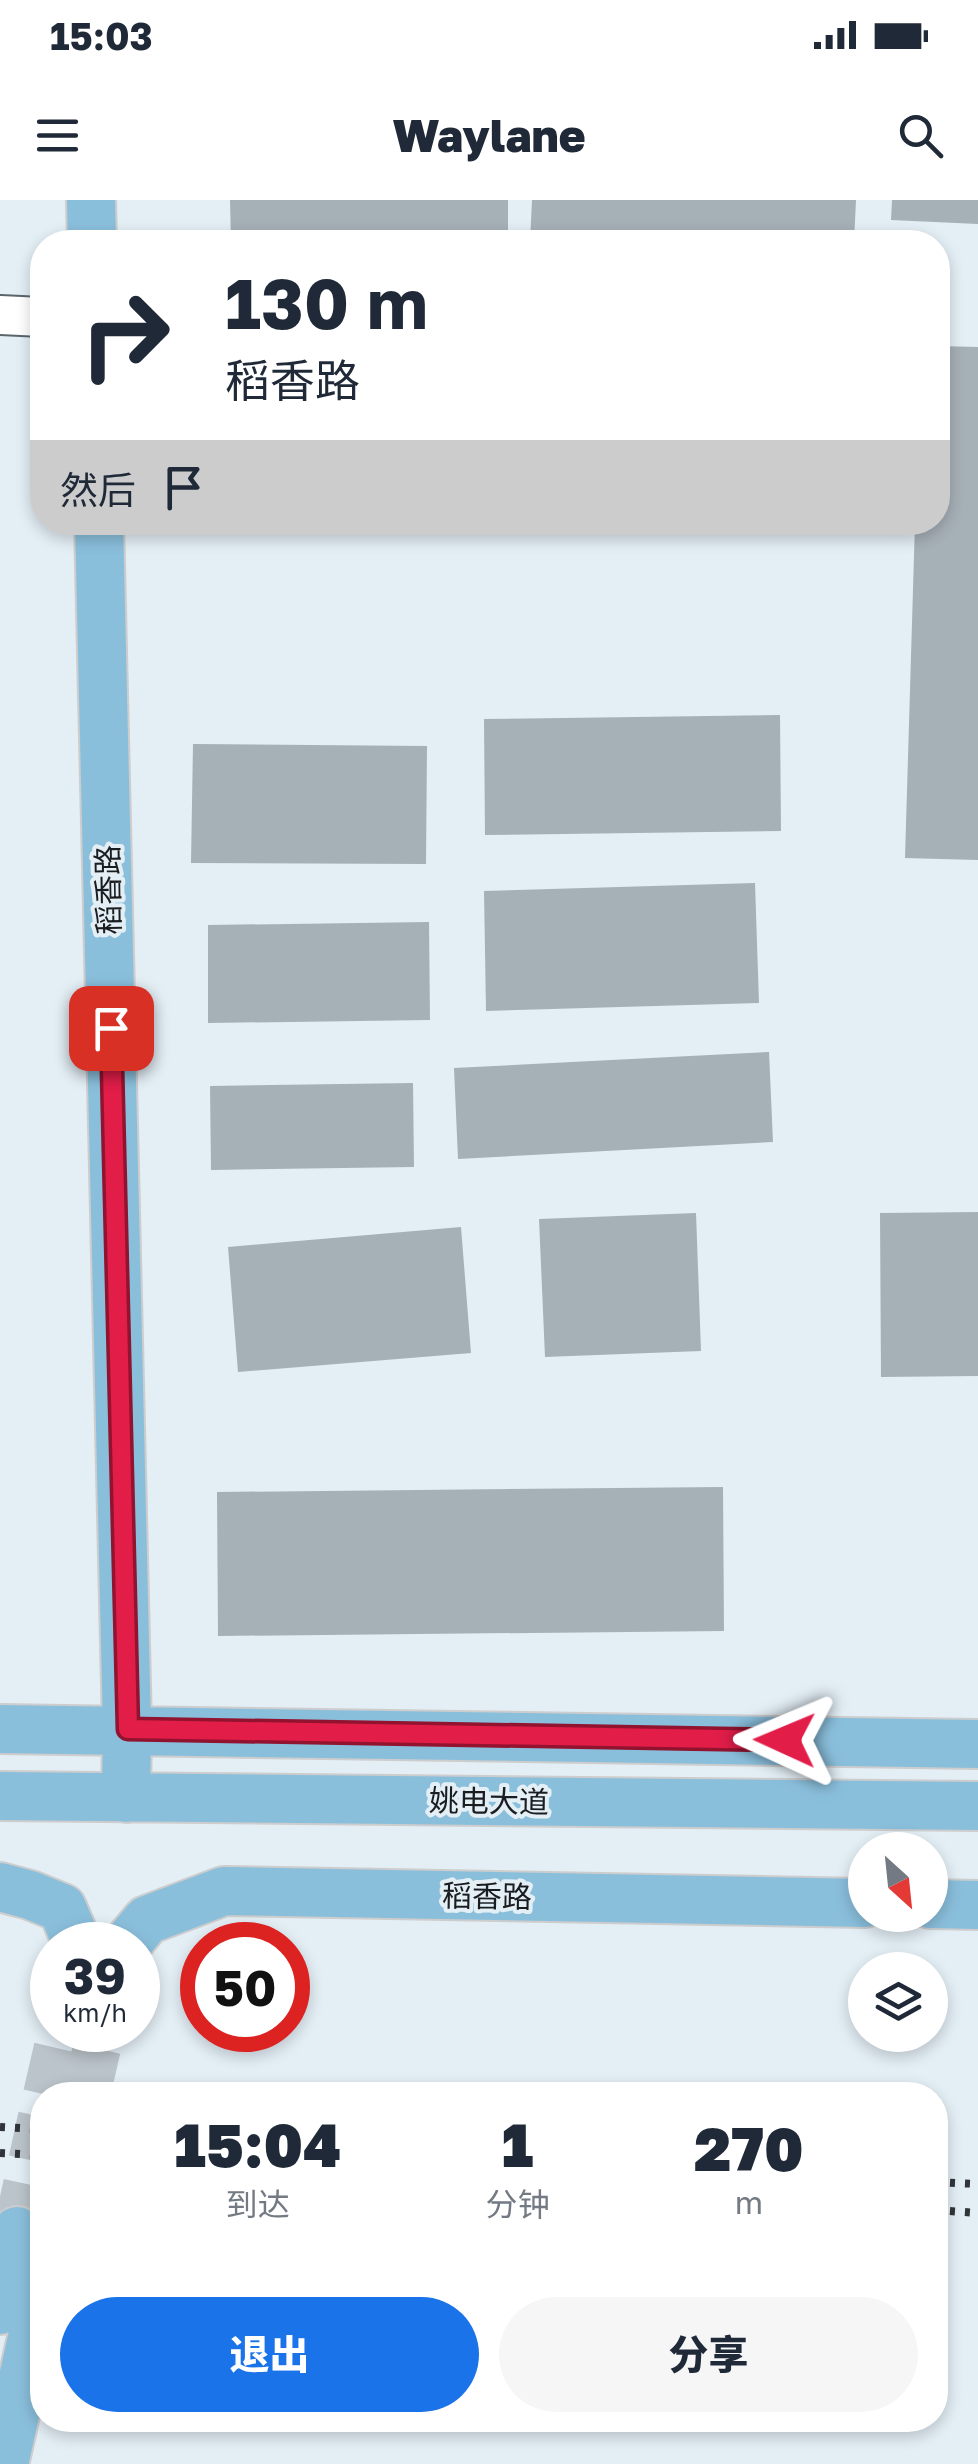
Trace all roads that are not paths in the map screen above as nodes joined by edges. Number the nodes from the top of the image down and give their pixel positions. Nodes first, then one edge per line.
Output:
1 (91, 200) edge
2 (92, 230) edge
3 (0, 315) edge
4 (30, 316) edge
5 (99, 535) edge
6 (0, 1729) edge
7 (128, 1729) junction
8 (978, 1744) edge
9 (0, 1796) edge
10 (126, 1798) junction
11 (978, 1806) edge
12 (0, 1887) edge
13 (848, 1903) edge
14 (948, 1904) edge
15 (978, 1905) edge
16 (68, 1922) edge
17 (145, 1922) edge
18 (17, 2231) tunnel mouth
19 (0, 2310) edge
20 (30, 2341) edge
21 (5, 2440) edge

1 - 2 main road
3 - 4 street
5 - 7 main road, 稻香路
6 - 7 main road
7 - 8 main road
7 - 10 main road, 稻香路
9 - 10 main road, 姚电大道
10 - 11 main road, 姚电大道
12 - 16 main road
13 - 17 main road, 稻香路
14 - 15 main road
18 - 19 main road
20 - 21 main road

